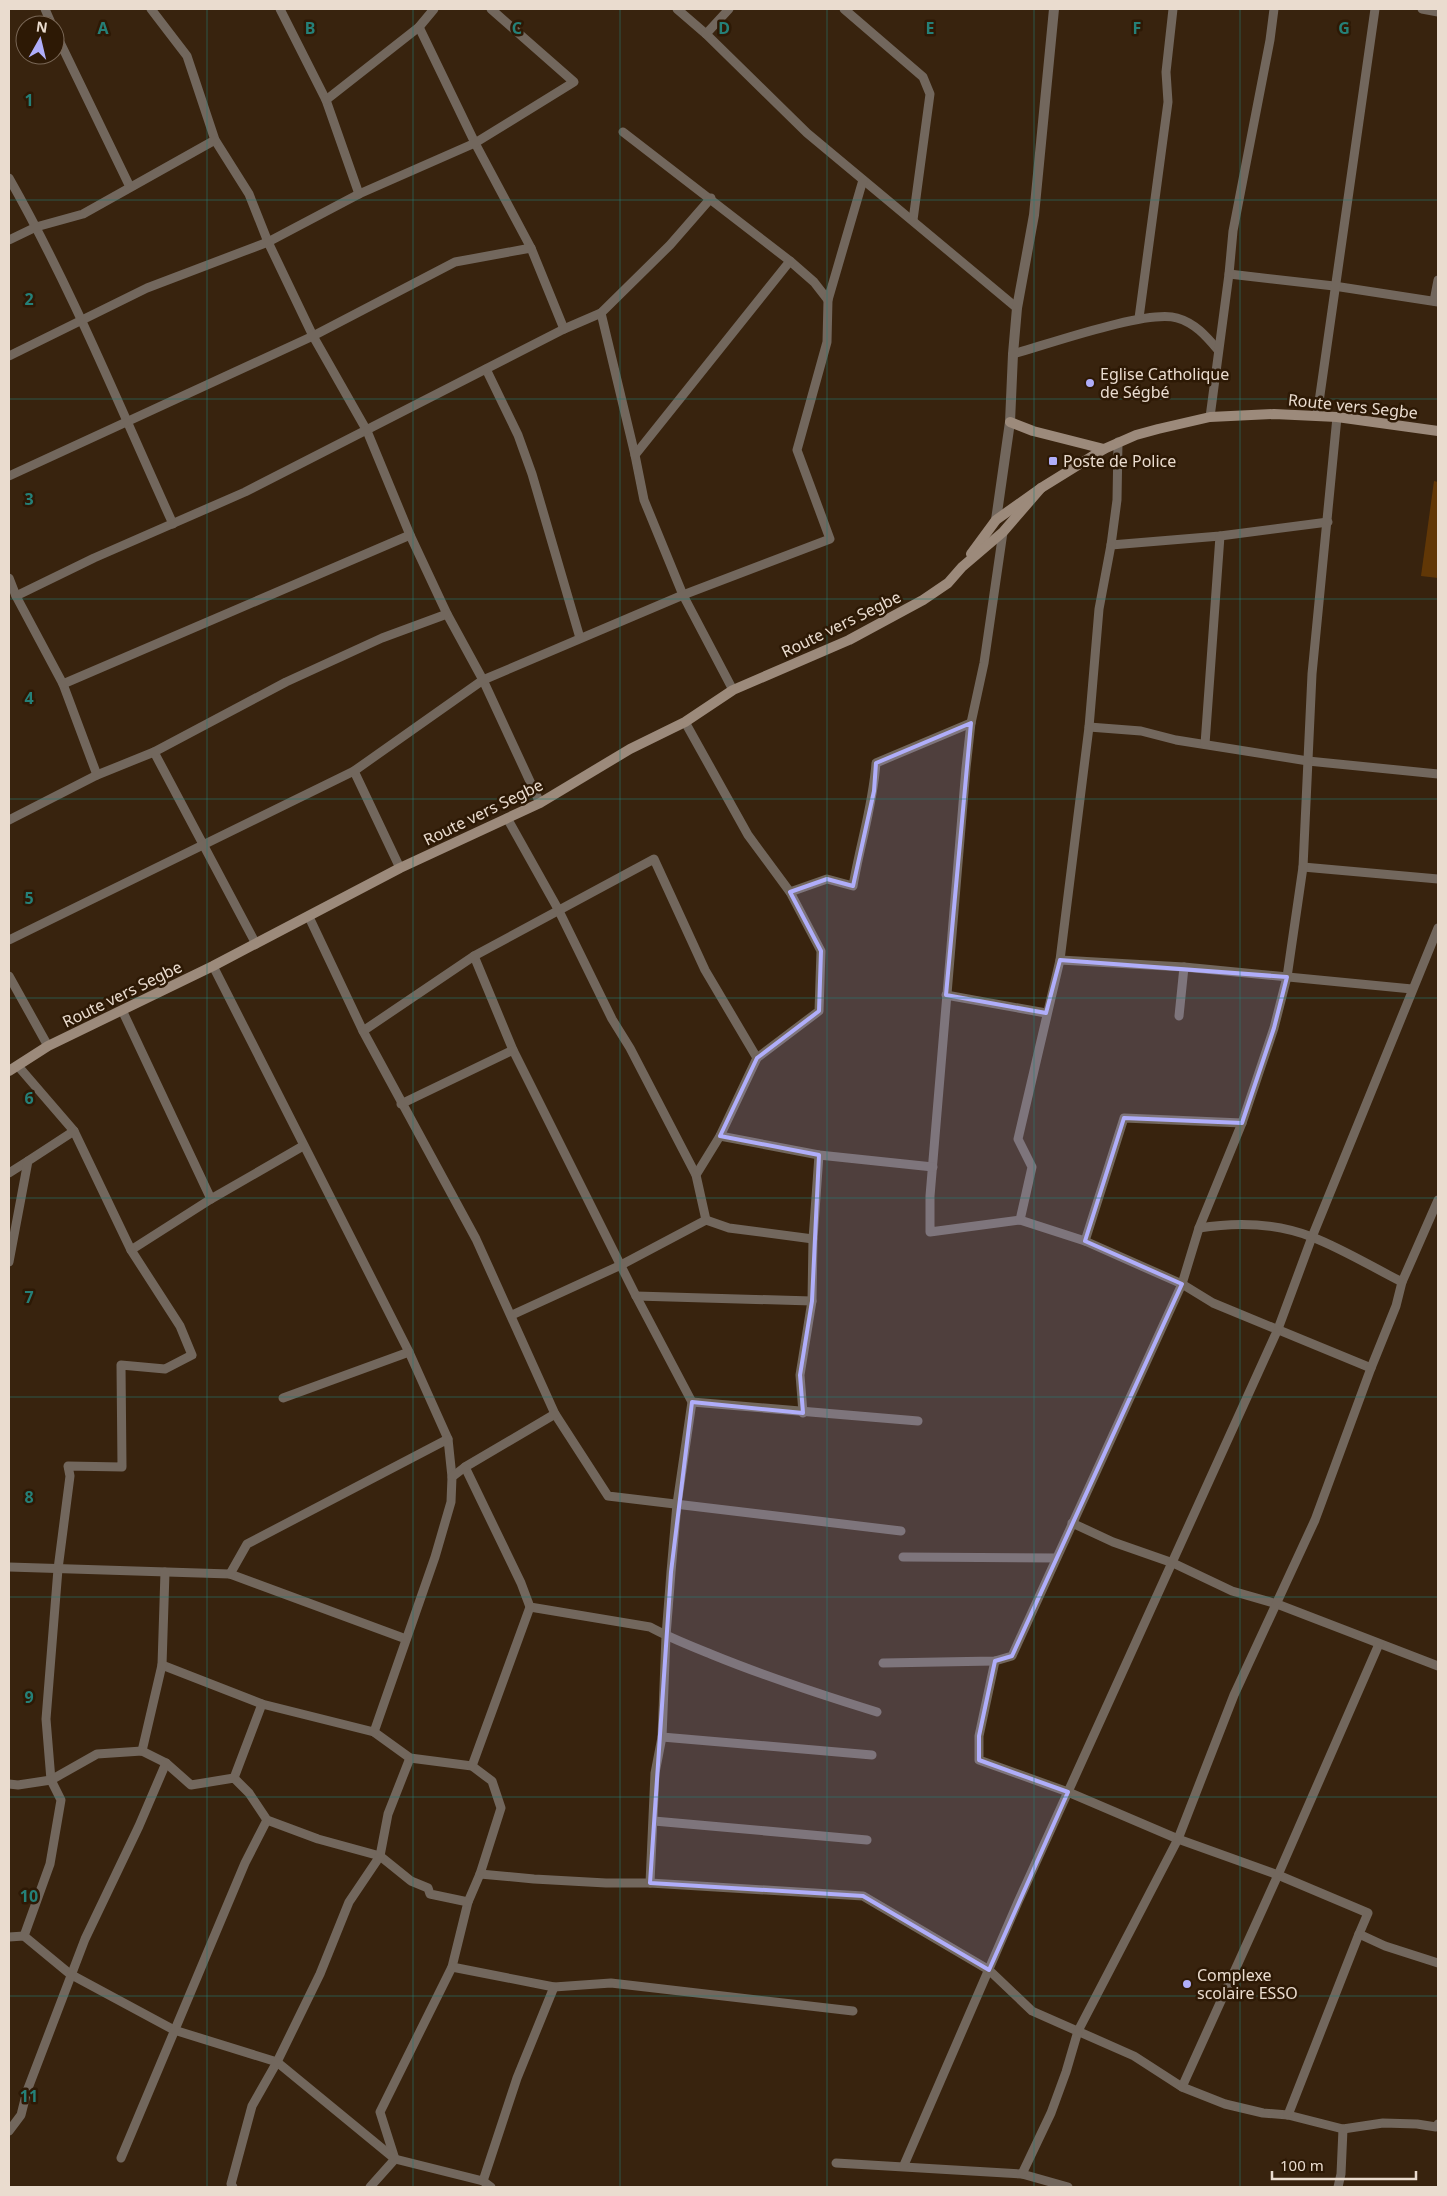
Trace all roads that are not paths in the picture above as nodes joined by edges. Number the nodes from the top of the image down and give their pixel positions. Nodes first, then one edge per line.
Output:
1 (151, 9) edge
2 (280, 9) edge
3 (434, 9) edge
4 (490, 9) edge
5 (677, 9) edge
6 (729, 9) edge
7 (844, 9) edge
8 (1054, 9) edge
9 (1173, 9) edge
10 (1274, 9) edge
11 (1375, 9) edge
12 (1422, 9) edge
13 (1438, 12) edge
14 (419, 27) junction
15 (706, 34) junction
16 (65, 53) edge
17 (326, 100) junction
18 (623, 132) dead end
19 (215, 140) junction
20 (475, 143) junction
21 (9, 178) edge
22 (863, 180) junction
23 (130, 187) junction
24 (359, 194) junction
25 (711, 198) junction
26 (913, 220) junction
27 (36, 227) junction
28 (9, 240) edge
29 (268, 242) junction
30 (531, 248) junction
31 (790, 261) junction
32 (1230, 274) junction
33 (1438, 280) edge
34 (1334, 286) junction
35 (828, 300) junction
36 (1436, 301) edge
37 (1017, 308) junction
38 (601, 313) junction
39 (1138, 318) junction
40 (81, 320) junction
41 (564, 329) junction
42 (314, 336) junction
43 (1218, 350) junction
44 (1013, 354) junction
45 (9, 356) edge
46 (486, 369) junction
47 (1316, 416) junction
48 (1210, 417) junction
49 (1337, 417) junction
50 (126, 422) junction
51 (1010, 422) junction
52 (367, 431) junction
53 (1438, 431) edge
54 (1118, 442) junction
55 (1104, 450) junction
56 (636, 454) junction
57 (9, 476) edge
58 (1041, 488) junction
59 (996, 520) junction
60 (1328, 522) junction
61 (173, 524) junction
62 (1004, 532) junction
63 (410, 535) junction
64 (1220, 536) junction
65 (1111, 545) junction
66 (962, 567) junction
67 (9, 578) edge
68 (683, 595) junction
69 (16, 596) junction
70 (447, 614) junction
71 (580, 638) junction
72 (482, 680) junction
73 (63, 684) junction
74 (733, 690) junction
75 (685, 722) junction
76 (971, 723) junction
77 (1089, 727) junction
78 (1205, 744) junction
79 (154, 752) junction
80 (1308, 761) junction
81 (354, 772) junction
82 (97, 774) junction
83 (1438, 774) edge
84 (540, 803) junction
85 (508, 818) junction
86 (9, 820) edge
87 (203, 845) junction
88 (1303, 867) junction
89 (400, 868) junction
90 (1438, 879) edge
91 (790, 892) junction
92 (558, 909) junction
93 (309, 917) junction
94 (1438, 928) edge
95 (9, 940) edge
96 (256, 944) junction
97 (474, 956) junction
98 (1060, 960) junction
99 (213, 966) junction
100 (1184, 967) junction
101 (9, 976) edge
102 (1286, 977) junction
103 (1412, 989) junction
104 (946, 994) junction
105 (122, 1010) junction
106 (1046, 1013) junction
107 (1179, 1016) dead end
108 (363, 1031) junction
109 (48, 1046) junction
110 (513, 1050) junction
111 (757, 1058) junction
112 (18, 1066) junction
113 (9, 1071) edge
114 (401, 1104) junction
115 (1242, 1123) junction
116 (74, 1131) junction
117 (720, 1136) junction
118 (303, 1146) junction
119 (819, 1155) junction
120 (28, 1161) junction
121 (932, 1167) junction
122 (9, 1173) edge
123 (696, 1175) junction
124 (211, 1199) junction
125 (1438, 1200) edge
126 (706, 1220) junction
127 (1020, 1220) junction
128 (1199, 1228) junction
129 (1312, 1237) junction
130 (813, 1239) junction
131 (1084, 1241) junction
132 (131, 1250) junction
133 (9, 1262) edge
134 (621, 1265) junction
135 (1402, 1282) junction
136 (1182, 1284) junction
137 (636, 1296) junction
138 (812, 1301) junction
139 (512, 1315) junction
140 (1278, 1329) junction
141 (409, 1352) junction
142 (1371, 1368) junction
143 (283, 1398) dead end
144 (692, 1402) junction
145 (803, 1412) junction
146 (555, 1414) junction
147 (918, 1421) dead end
148 (448, 1439) junction
149 (466, 1467) junction
150 (452, 1477) junction
151 (678, 1504) junction
152 (1072, 1523) junction
153 (901, 1531) dead end
154 (903, 1557) dead end
155 (1056, 1558) junction
156 (1173, 1563) junction
157 (9, 1567) edge
158 (58, 1569) junction
159 (165, 1572) junction
160 (230, 1574) junction
161 (1277, 1604) junction
162 (530, 1607) junction
163 (666, 1636) junction
164 (406, 1639) junction
165 (1379, 1644) junction
166 (883, 1662) dead end
167 (995, 1662) junction
168 (162, 1665) junction
169 (1438, 1666) edge
170 (262, 1704) junction
171 (878, 1712) dead end
172 (374, 1732) junction
173 (662, 1737) junction
174 (142, 1751) junction
175 (872, 1755) dead end
176 (410, 1758) junction
177 (166, 1763) junction
178 (472, 1766) junction
179 (234, 1778) junction
180 (51, 1780) junction
181 (9, 1784) edge
182 (1068, 1792) junction
183 (267, 1820) junction
184 (654, 1821) junction
185 (1178, 1838) junction
186 (867, 1840) dead end
187 (380, 1856) junction
188 (480, 1874) junction
189 (1278, 1875) junction
190 (650, 1883) junction
191 (468, 1902) junction
192 (1359, 1934) junction
193 (24, 1936) junction
194 (9, 1938) edge
195 (1438, 1963) edge
196 (452, 1968) junction
197 (990, 1970) junction
198 (70, 1974) junction
199 (554, 1987) junction
200 (853, 2011) dead end
201 (174, 2030) junction
202 (1078, 2031) junction
203 (277, 2062) junction
204 (1182, 2086) junction
205 (1288, 2115) junction
206 (1438, 2126) edge
207 (1343, 2129) junction
208 (9, 2131) edge
209 (121, 2158) dead end
210 (395, 2159) junction
211 (836, 2163) dead end
212 (904, 2165) junction
213 (1022, 2174) junction
214 (483, 2180) junction
215 (233, 2187) edge
216 (370, 2187) edge
217 (491, 2187) edge
218 (1068, 2187) edge
219 (1338, 2187) edge

1 - 19 street
2 - 17 street
3 - 14 street
4 - 20 street
5 - 15 street
6 - 15 street
7 - 26 street
8 - 37 street
9 - 39 street
10 - 32 street
11 - 34 street
12 - 13 street
14 - 17 street
14 - 20 street
15 - 22 street
16 - 23 street
17 - 24 street
18 - 25 street
19 - 23 street
19 - 29 street
20 - 24 street
20 - 30 street
21 - 27 street
22 - 26 street
22 - 35 street
23 - 27 street
24 - 29 street
25 - 31 street
25 - 38 street
26 - 37 street
27 - 28 street
27 - 40 street
29 - 40 street
29 - 42 street
30 - 41 street
30 - 42 street
31 - 35 street
31 - 56 street
32 - 34 street
32 - 43 street
33 - 36 street
34 - 36 street
34 - 47 street
35 - 68 street
37 - 44 street
38 - 41 street
38 - 56 street
39 - 43 street
39 - 44 street
40 - 45 street
40 - 50 street
41 - 46 street
42 - 50 street
42 - 52 street
43 - 48 street
44 - 51 street
46 - 52 street
46 - 71 street
47 - 48 main road, Route vers Segbe
47 - 49 main road, Route vers Segbe
48 - 54 main road, Route vers Segbe
49 - 53 main road, Route vers Segbe
49 - 60 street
50 - 57 street
50 - 61 street
51 - 55 main road
51 - 59 street
52 - 61 street
52 - 63 street
54 - 55 main road, Route vers Segbe
54 - 65 street
55 - 58 main road, Route vers Segbe
56 - 68 street
58 - 59 main road, Route vers Segbe
58 - 62 main road, Route vers Segbe
59 - 66 main road, Route vers Segbe
60 - 64 street
60 - 80 street
61 - 69 street
62 - 66 main road, Route vers Segbe
62 - 76 street
63 - 70 street
63 - 73 street
64 - 65 street
64 - 78 street
65 - 77 street
66 - 74 main road, Route vers Segbe
67 - 69 street
68 - 71 street
68 - 74 street
69 - 73 street
70 - 72 street
70 - 79 street
71 - 72 street
72 - 81 street
72 - 84 street
73 - 82 street
74 - 75 main road, Route vers Segbe
75 - 84 main road, Route vers Segbe
75 - 91 street
76 - 91 street
76 - 104 street
77 - 78 street
77 - 98 street
78 - 80 street
79 - 82 street
79 - 87 street
80 - 83 street
80 - 88 street
81 - 87 street
81 - 89 street
82 - 86 street
84 - 85 main road, Route vers Segbe
85 - 89 main road, Route vers Segbe
85 - 92 street
87 - 95 street
87 - 96 street
88 - 90 street
88 - 102 street
89 - 93 main road, Route vers Segbe
91 - 111 street
92 - 97 street
92 - 111 street
92 - 123 street
93 - 96 main road, Route vers Segbe
93 - 108 street
94 - 103 street
96 - 99 main road, Route vers Segbe
97 - 108 street
97 - 110 street
98 - 100 street
98 - 106 street
99 - 105 main road, Route vers Segbe
99 - 118 street
100 - 102 street
100 - 107 street
101 - 109 street
102 - 103 street
102 - 115 street
103 - 129 street
104 - 106 street
104 - 121 street
105 - 109 main road, Route vers Segbe
105 - 124 street
106 - 127 street
108 - 114 street
109 - 112 main road, Route vers Segbe
110 - 114 street
110 - 134 street
111 - 117 street
112 - 113 main road, Route vers Segbe
112 - 116 street
114 - 139 street
115 - 128 street
115 - 131 street
116 - 120 street
116 - 132 street
117 - 119 street
117 - 123 street
118 - 124 street
118 - 141 street
119 - 121 street
119 - 130 street
120 - 122 street
120 - 133 street
121 - 127 street
123 - 126 street
124 - 132 street
125 - 135 street
126 - 130 street
126 - 134 street
127 - 131 street
128 - 129 street
128 - 136 street
129 - 135 street
129 - 140 street
130 - 138 street
131 - 136 street
132 - 158 street
134 - 137 street
134 - 139 street
135 - 142 street
136 - 140 street
136 - 152 street
137 - 138 street
137 - 144 street
138 - 145 street
139 - 146 street
140 - 142 street
140 - 156 street
141 - 143 street
141 - 148 street
142 - 161 street
144 - 145 street
144 - 151 street
145 - 147 street
146 - 149 street
146 - 151 street
148 - 150 street
148 - 160 street
149 - 150 street
149 - 162 street
150 - 164 street
151 - 153 street
151 - 163 street
152 - 155 street
152 - 156 street
154 - 155 street
155 - 167 street
156 - 161 street
156 - 182 street
157 - 158 street
158 - 159 street
158 - 180 street
159 - 160 street
159 - 168 street
160 - 164 street
161 - 165 street
161 - 185 street
162 - 163 street
162 - 178 street
163 - 171 street
163 - 173 street
164 - 172 street
165 - 169 street
165 - 189 street
166 - 167 street
167 - 182 street
168 - 170 street
168 - 174 street
170 - 172 street
170 - 179 street
172 - 176 street
173 - 175 street
173 - 184 street
174 - 177 street
174 - 180 street
176 - 178 street
176 - 187 street
177 - 179 street
177 - 198 street
178 - 188 street
179 - 183 street
180 - 181 street
180 - 193 street
182 - 185 street
182 - 197 street
183 - 187 street
183 - 201 street
184 - 186 street
184 - 190 street
185 - 189 street
185 - 202 street
187 - 191 street
187 - 203 street
188 - 190 street
188 - 191 street
189 - 192 street
189 - 204 street
190 - 197 street
191 - 196 street
192 - 195 street
192 - 205 street
193 - 194 street
193 - 198 street
196 - 199 street
196 - 210 street
197 - 202 street
197 - 212 street
198 - 201 street
198 - 208 street
199 - 200 street
199 - 214 street
201 - 203 street
201 - 209 street
202 - 204 street
202 - 213 street
203 - 210 street
203 - 215 street
204 - 205 street
205 - 207 street
206 - 207 street
207 - 219 street
210 - 214 street
210 - 216 street
211 - 212 street
212 - 213 street
213 - 218 street
214 - 217 street

